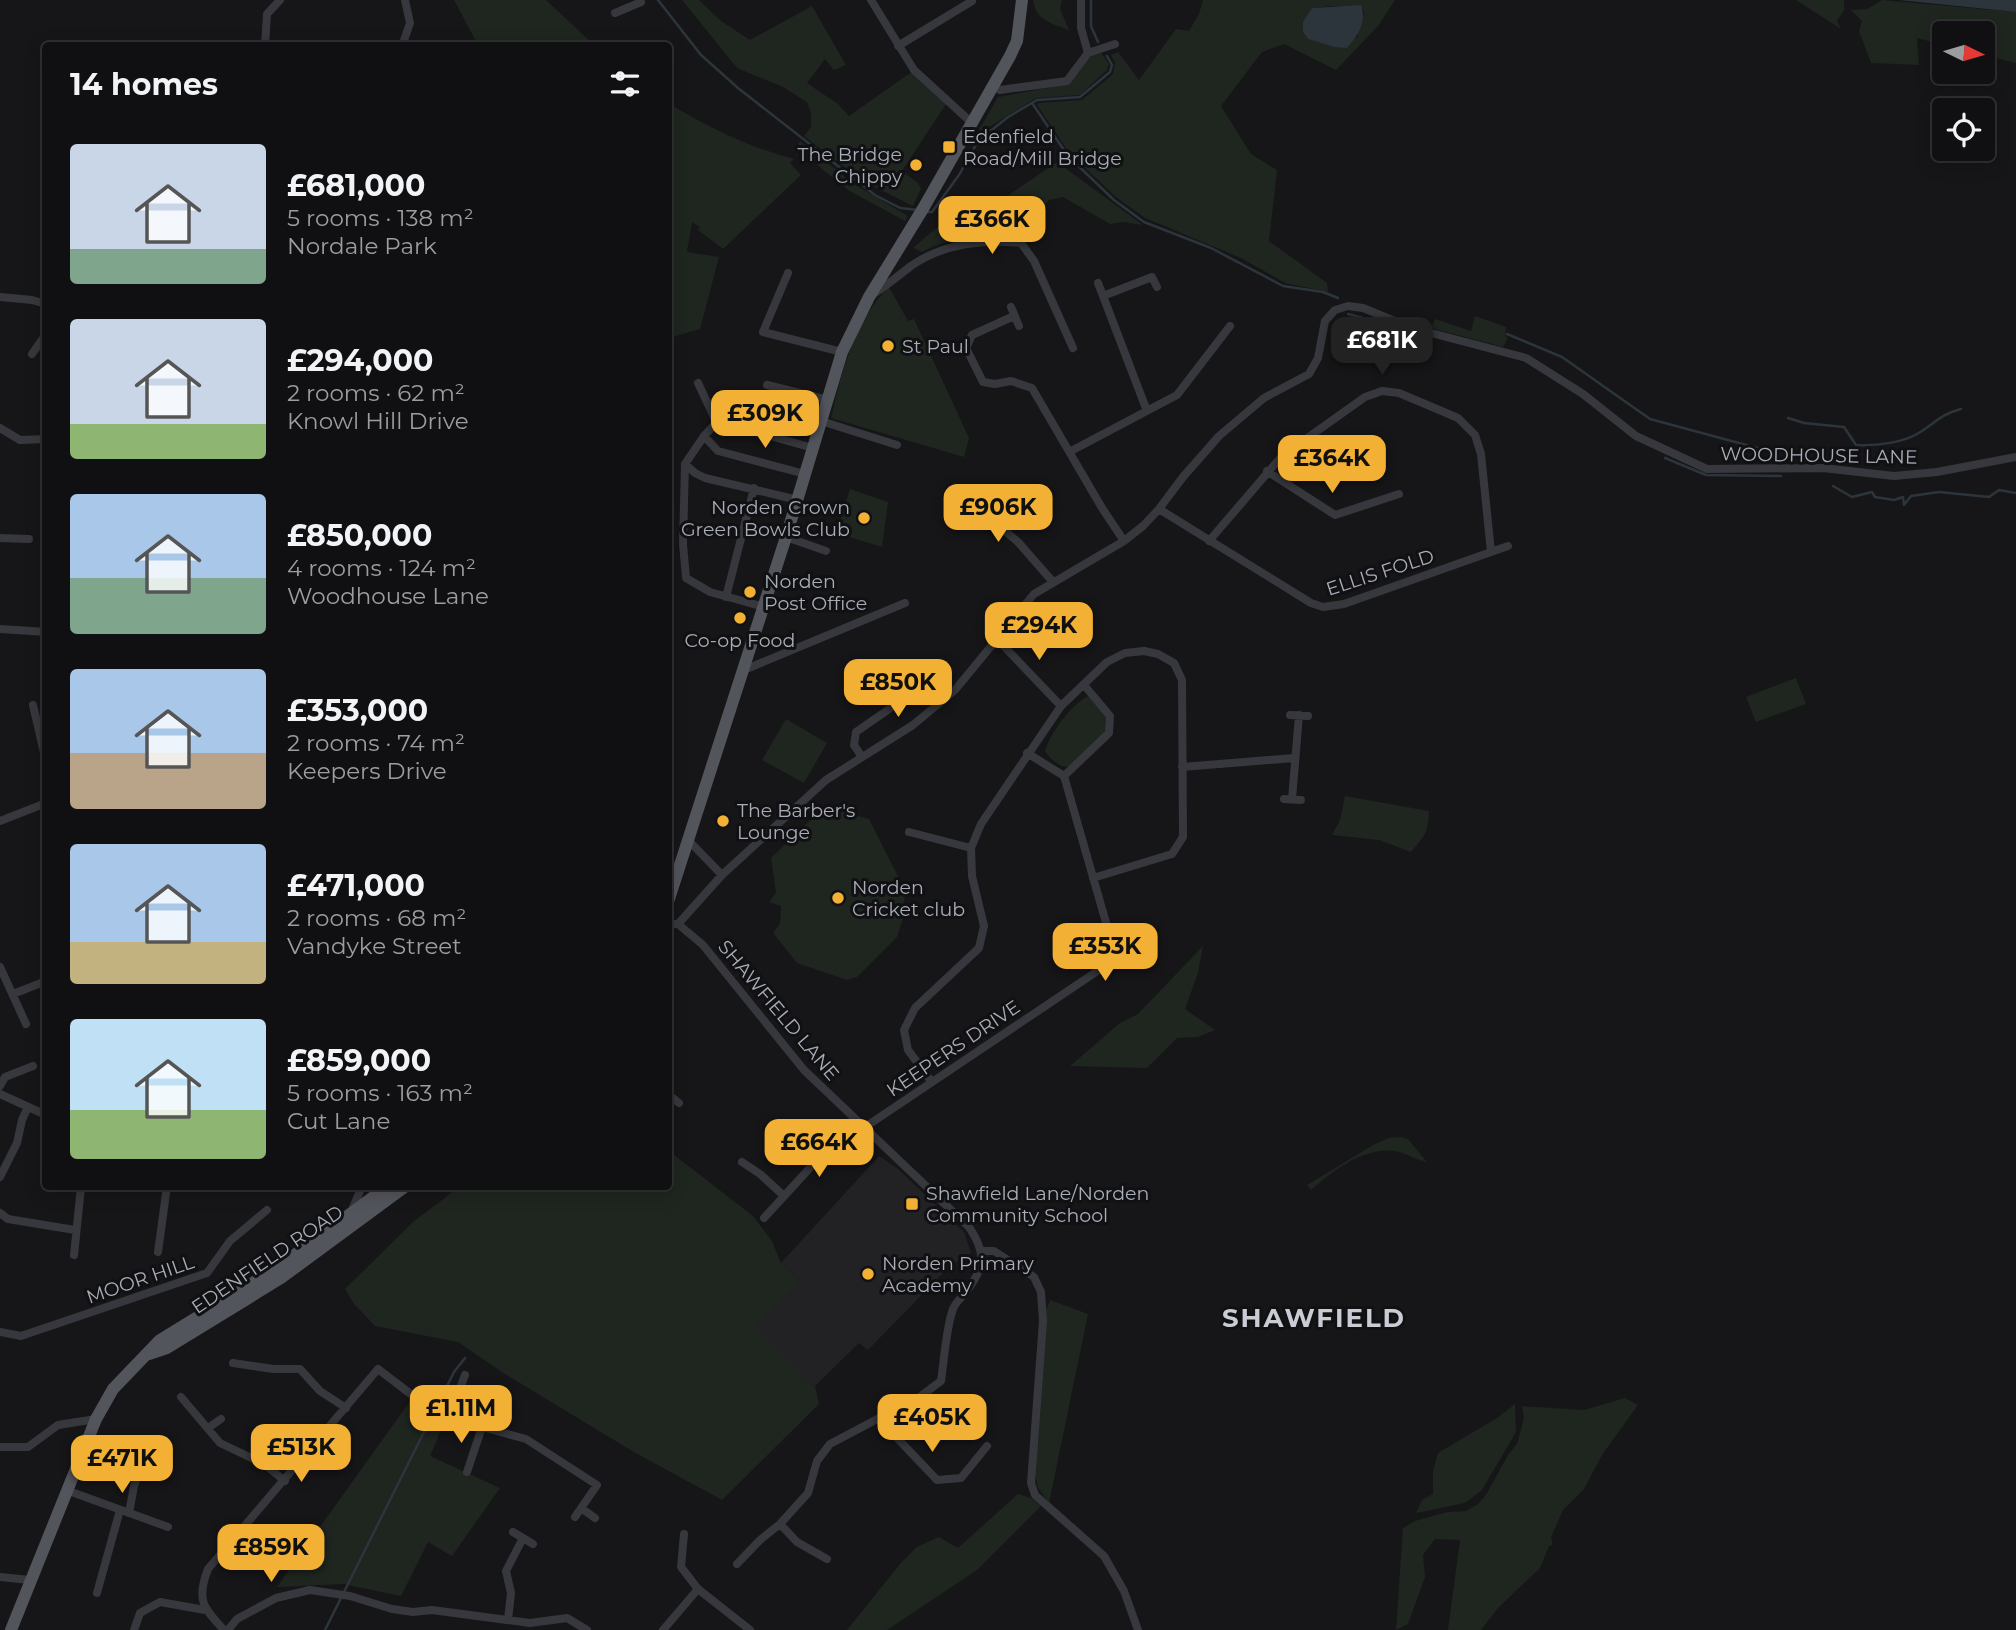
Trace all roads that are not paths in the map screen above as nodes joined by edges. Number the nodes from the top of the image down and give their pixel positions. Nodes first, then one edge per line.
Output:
1 (279, 0) edge
2 (405, 0) edge
3 (871, 0) edge
4 (1022, 0) edge
5 (1081, 0) edge
6 (972, 1) edge
7 (641, 2) dead end
8 (615, 13) dead end
9 (265, 42) edge
10 (405, 42) edge
11 (1115, 44) dead end
12 (898, 46) junction
13 (1088, 53) junction
14 (993, 86) junction
15 (972, 123) junction
16 (788, 274) dead end
17 (1098, 283) dead end
18 (1157, 287) dead end
19 (1102, 296) junction
20 (0, 297) edge
21 (869, 297) junction
22 (42, 303) edge
23 (1011, 307) dead end
24 (1014, 316) junction
25 (1019, 326) dead end
26 (1231, 326) dead end
27 (42, 340) edge
28 (1073, 348) dead end
29 (842, 352) junction
30 (32, 354) dead end
31 (698, 383) dead end
32 (766, 385) dead end
33 (828, 400) junction
34 (1147, 411) junction
35 (821, 421) junction
36 (722, 422) junction
37 (0, 428) edge
38 (704, 436) junction
39 (42, 439) edge
40 (897, 444) dead end
41 (813, 448) junction
42 (1071, 451) junction
43 (2016, 457) edge
44 (685, 464) junction
45 (1267, 471) junction
46 (805, 474) junction
47 (1388, 486) dead end
48 (754, 488) junction
49 (957, 491) dead end
50 (798, 500) junction
51 (1159, 509) junction
52 (786, 537) junction
53 (0, 538) edge
54 (29, 539) dead end
55 (1124, 541) junction
56 (1209, 541) junction
57 (1508, 546) dead end
58 (826, 551) dead end
59 (1491, 552) junction
60 (1053, 582) junction
61 (726, 597) junction
62 (905, 603) dead end
63 (764, 607) junction
64 (0, 629) edge
65 (42, 632) edge
66 (996, 638) junction
67 (744, 670) junction
68 (944, 681) dead end
69 (1084, 685) junction
70 (33, 705) dead end
71 (1061, 706) junction
72 (1299, 715) dead end
73 (41, 724) edge
74 (1027, 753) junction
75 (862, 757) junction
76 (1294, 758) junction
77 (1182, 767) junction
78 (1064, 776) junction
79 (1292, 799) dead end
80 (42, 805) edge
81 (0, 821) edge
82 (909, 832) dead end
83 (689, 841) junction
84 (971, 848) junction
85 (722, 875) junction
86 (1093, 878) junction
87 (672, 890) edge
88 (673, 924) edge
89 (0, 967) edge
90 (42, 983) edge
91 (13, 994) junction
92 (26, 1024) dead end
93 (33, 1066) dead end
94 (931, 1081) junction
95 (0, 1086) edge
96 (0, 1094) edge
97 (672, 1097) edge
98 (679, 1103) dead end
99 (28, 1107) junction
100 (42, 1113) edge
101 (864, 1127) junction
102 (742, 1162) dead end
103 (0, 1177) edge
104 (81, 1190) edge
105 (166, 1190) edge
106 (360, 1190) edge
107 (386, 1190) edge
108 (784, 1196) junction
109 (267, 1210) dead end
110 (351, 1212) junction
111 (0, 1213) edge
112 (764, 1218) dead end
113 (75, 1230) junction
114 (981, 1247) junction
115 (158, 1252) dead end
116 (74, 1255) dead end
117 (237, 1298) junction
118 (0, 1332) edge
119 (233, 1363) dead end
120 (465, 1375) dead end
121 (181, 1396) dead end
122 (346, 1408) junction
123 (446, 1413) junction
124 (96, 1419) junction
125 (221, 1419) dead end
126 (879, 1419) junction
127 (482, 1427) junction
128 (208, 1428) junction
129 (987, 1446) dead end
130 (0, 1447) edge
131 (147, 1452) dead end
132 (467, 1472) dead end
133 (602, 1474) dead end
134 (285, 1481) junction
135 (597, 1485) junction
136 (66, 1490) junction
137 (581, 1508) junction
138 (125, 1511) junction
139 (575, 1517) dead end
140 (595, 1518) dead end
141 (780, 1524) junction
142 (169, 1527) dead end
143 (513, 1532) dead end
144 (684, 1534) dead end
145 (523, 1538) junction
146 (533, 1544) dead end
147 (828, 1559) dead end
148 (737, 1563) dead end
149 (0, 1577) edge
150 (30, 1580) junction
151 (698, 1589) junction
152 (97, 1593) dead end
153 (205, 1610) junction
154 (508, 1620) junction
155 (11, 1630) edge
156 (134, 1630) edge
157 (226, 1630) edge
158 (587, 1630) edge
159 (663, 1630) edge
160 (750, 1630) edge
161 (1138, 1630) edge

1 - 9 street
2 - 10 street
3 - 12 street
4 - 14 main road
5 - 13 street
6 - 12 street
7 - 8 street
11 - 13 street
12 - 15 street
13 - 14 street
14 - 15 main road
15 - 21 main road
16 - 29 street
17 - 19 street
18 - 19 street
19 - 34 street
20 - 22 street
21 - 28 street
21 - 29 main road
23 - 24 street
24 - 25 street
24 - 42 street
26 - 34 street
27 - 30 street
29 - 33 main road
31 - 36 street
32 - 33 street
33 - 35 main road
34 - 42 street
35 - 40 street
35 - 41 main road
36 - 38 street
36 - 41 street
37 - 39 street
38 - 44 street
38 - 46 street
41 - 46 main road
42 - 55 street
43 - 51 street, WOODHOUSE LANE
44 - 48 street
44 - 61 street
45 - 47 street
45 - 56 street
45 - 59 street
46 - 50 main road
48 - 50 street
48 - 61 street
49 - 60 street
50 - 52 main road
51 - 55 street, WOODHOUSE LANE
51 - 56 street, ELLIS FOLD
52 - 58 street
52 - 63 main road
53 - 54 street
55 - 60 street, WOODHOUSE LANE
56 - 59 street, ELLIS FOLD
57 - 59 street, ELLIS FOLD
60 - 66 street, WOODHOUSE LANE
61 - 63 street
62 - 67 street
63 - 67 main road
64 - 65 street
66 - 71 street
66 - 75 street, WOODHOUSE LANE
67 - 83 main road
68 - 75 street
69 - 71 street
69 - 77 street
69 - 78 street
70 - 73 street
71 - 74 street
72 - 76 street
74 - 78 street
74 - 84 street
75 - 85 street, WOODHOUSE LANE
76 - 77 street
76 - 79 street
77 - 86 street
78 - 86 street, KEEPERS DRIVE
80 - 81 street
82 - 84 street
83 - 85 street
83 - 87 main road
84 - 94 street
85 - 88 street, WOODHOUSE LANE
86 - 94 street, KEEPERS DRIVE
88 - 101 street, SHAWFIELD LANE
89 - 91 street
90 - 91 street
91 - 92 street
93 - 95 street
94 - 101 street, KEEPERS DRIVE
96 - 99 street
97 - 98 street
99 - 100 street
99 - 103 street
101 - 108 street, KEEPERS DRIVE
101 - 114 street, SHAWFIELD LANE
102 - 108 street
104 - 113 street
105 - 115 street
106 - 110 street
107 - 110 main road, EDENFIELD ROAD
107 - 117 main road, EDENFIELD ROAD
108 - 112 street, KEEPERS DRIVE
109 - 118 street, MOOR HILL
110 - 117 main road, EDENFIELD ROAD
111 - 113 street
113 - 116 street
114 - 126 street
114 - 161 street
117 - 124 main road, EDENFIELD ROAD
119 - 122 street
120 - 123 street
121 - 128 street
122 - 123 street
122 - 134 street
123 - 127 street
124 - 130 street
124 - 136 main road, EDENFIELD ROAD
125 - 128 street
126 - 129 street
126 - 141 street
127 - 132 street
127 - 135 street
128 - 134 street
131 - 138 street
133 - 135 street
134 - 153 street
135 - 137 street
136 - 138 street
136 - 150 main road, EDENFIELD ROAD
137 - 139 street
137 - 140 street
138 - 142 street
138 - 152 street
141 - 147 street
141 - 148 street
143 - 145 street
144 - 151 street
145 - 146 street
145 - 154 street
149 - 150 street
150 - 155 main road, EDENFIELD ROAD
151 - 159 street
151 - 160 street
153 - 156 street
153 - 157 street
154 - 157 street
154 - 158 street

